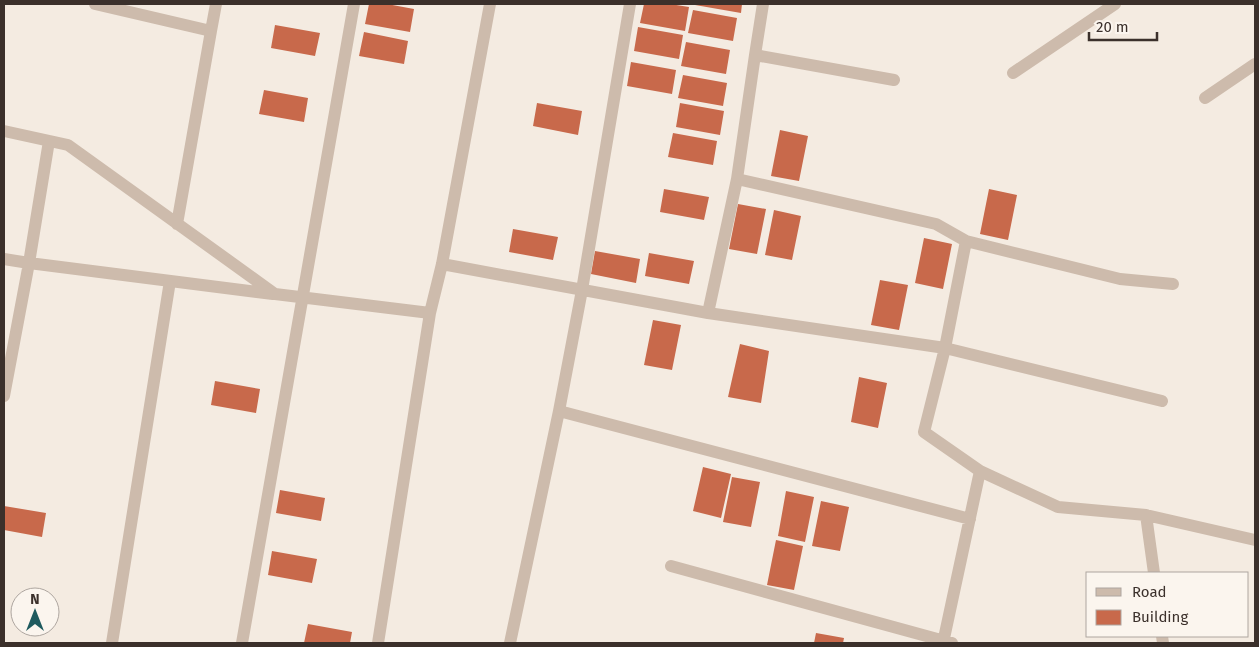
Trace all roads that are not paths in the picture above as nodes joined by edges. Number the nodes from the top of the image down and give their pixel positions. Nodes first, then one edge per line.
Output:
1 (95, 4) edge
2 (216, 4) edge
3 (354, 4) edge
4 (490, 4) edge
5 (630, 4) edge
6 (763, 4) edge
7 (1115, 4) edge
8 (211, 31) junction
9 (755, 55) junction
10 (1255, 64) edge
11 (1013, 73) dead end
12 (894, 80) dead end
13 (1205, 98) dead end
14 (4, 132) edge
15 (49, 141) junction
16 (737, 179) junction
17 (177, 224) junction
18 (966, 241) junction
19 (4, 259) edge
20 (28, 263) junction
21 (442, 264) junction
22 (170, 281) junction
23 (1173, 284) dead end
24 (582, 290) junction
25 (275, 294) junction
26 (303, 298) junction
27 (430, 313) junction
28 (708, 313) junction
29 (945, 348) junction
30 (4, 396) edge
31 (1162, 401) dead end
32 (559, 411) junction
33 (980, 471) junction
34 (1146, 515) junction
35 (970, 519) junction
36 (1255, 540) edge
37 (671, 566) dead end
38 (1154, 572) edge
39 (112, 643) edge
40 (242, 643) edge
41 (378, 643) edge
42 (510, 643) edge
43 (946, 643) edge

1 - 8 street
2 - 8 street
3 - 26 street
4 - 21 street
5 - 24 street
6 - 9 street
7 - 11 street
8 - 17 street
9 - 12 street
9 - 16 street
10 - 13 street
14 - 15 street
15 - 17 street
15 - 20 street
16 - 18 street
16 - 28 street
17 - 25 street
18 - 23 street
18 - 29 street
19 - 20 street
20 - 22 street
20 - 30 street
21 - 24 street
21 - 27 street
22 - 25 street
22 - 39 street
24 - 28 street
24 - 32 street
25 - 26 street
26 - 27 street
26 - 40 street
27 - 41 street
28 - 29 street
29 - 31 street
29 - 33 street
32 - 35 street
32 - 42 street
33 - 34 street
33 - 35 street
34 - 36 street
34 - 38 street
35 - 43 street
37 - 43 street

